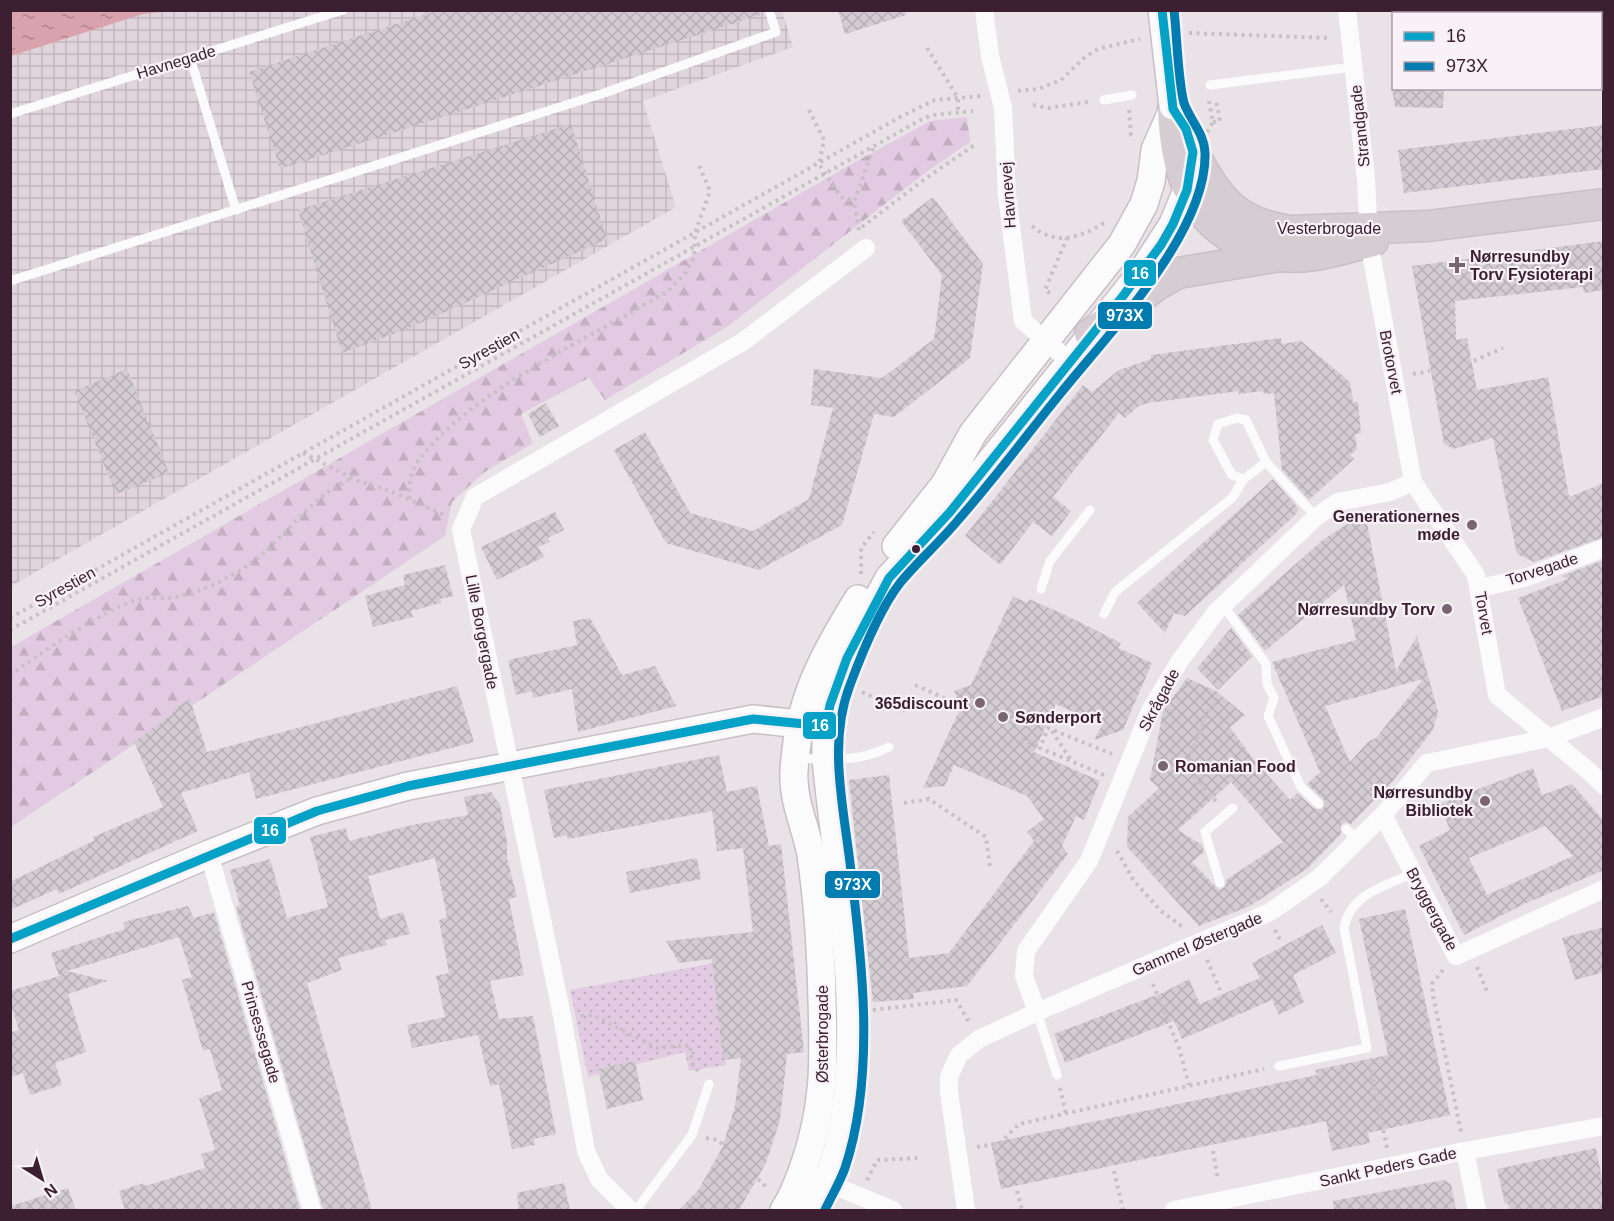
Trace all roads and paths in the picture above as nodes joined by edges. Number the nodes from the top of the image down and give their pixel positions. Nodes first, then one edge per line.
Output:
1 (343, 10) edge
2 (769, 10) edge
3 (984, 10) edge
4 (1162, 10) edge
5 (1347, 10) edge
6 (927, 48) dead end
7 (190, 57) junction
8 (1353, 67) junction
9 (1212, 85) joint
10 (1130, 95) joint
11 (973, 97) dead end
12 (958, 98) junction
13 (1104, 100) joint
14 (1033, 105) dead end
15 (1173, 107) junction
16 (809, 110) dead end
17 (973, 111) dead end
18 (958, 112) junction
19 (10, 114) edge
20 (1213, 122) dead end
21 (1131, 135) dead end
22 (976, 144) dead end
23 (874, 146) junction
24 (1193, 152) junction
25 (819, 164) junction
26 (699, 165) dead end
27 (825, 173) junction
28 (1187, 190) junction
29 (1007, 195) junction
30 (854, 202) junction
31 (1604, 204) edge
32 (236, 210) junction
33 (1105, 222) dead end
34 (859, 230) junction
35 (695, 233) junction
36 (1369, 235) junction
37 (1067, 238) junction
38 (695, 246) junction
39 (866, 248) joint
40 (1277, 256) junction
41 (10, 281) edge
42 (1054, 296) dead end
43 (1090, 334) junction
44 (1045, 340) junction
45 (1503, 348) dead end
46 (1069, 361) junction
47 (1467, 364) dead end
48 (303, 453) junction
49 (314, 459) junction
50 (1266, 462) junction
51 (352, 478) junction
52 (1244, 479) junction
53 (1413, 482) junction
54 (410, 499) junction
55 (1090, 510) dead end
56 (1316, 517) junction
57 (461, 529) junction
58 (1604, 548) edge
59 (1480, 588) junction
60 (1041, 589) dead end
61 (1223, 606) junction
62 (1104, 614) dead end
63 (10, 618) edge
64 (10, 630) edge
65 (10, 676) edge
66 (915, 685) dead end
67 (862, 692) dead end
68 (1218, 699) dead end
69 (953, 702) dead end
70 (905, 711) dead end
71 (1604, 717) edge
72 (813, 725) junction
73 (1051, 729) junction
74 (1549, 738) junction
75 (1021, 739) dead end
76 (889, 747) dead end
77 (1040, 747) junction
78 (795, 758) junction
79 (826, 759) junction
80 (1071, 761) junction
81 (1129, 762) junction
82 (509, 766) junction
83 (1121, 782) junction
84 (1604, 786) edge
85 (904, 803) dead end
86 (1319, 804) dead end
87 (1230, 810) joint
88 (1383, 815) junction
89 (1104, 824) junction
90 (209, 854) junction
91 (990, 867) dead end
92 (1414, 873) junction
93 (1220, 883) dead end
94 (1310, 884) junction
95 (1604, 890) edge
96 (1344, 928) junction
97 (10, 939) edge
98 (1200, 942) junction
99 (1456, 956) junction
100 (1145, 966) junction
101 (1485, 981) dead end
102 (1220, 990) dead end
103 (1488, 994) dead end
104 (1037, 1012) junction
105 (849, 1013) junction
106 (562, 1016) junction
107 (979, 1040) junction
108 (1370, 1064) dead end
109 (1279, 1066) joint
110 (1057, 1075) joint
111 (709, 1084) joint
112 (1189, 1085) junction
113 (1066, 1114) junction
114 (1604, 1126) edge
115 (958, 1151) junction
116 (1213, 1151) dead end
117 (1465, 1151) junction
118 (918, 1158) dead end
119 (1390, 1166) junction
120 (1114, 1171) dead end
121 (801, 1173) junction
122 (828, 1183) junction
123 (1017, 1191) dead end
124 (858, 1196) junction
125 (1222, 1201) junction
126 (312, 1210) edge
127 (630, 1210) edge
128 (636, 1210) edge
129 (784, 1210) edge
130 (812, 1210) edge
131 (893, 1210) edge
132 (966, 1210) edge
133 (1022, 1210) edge
134 (1123, 1210) edge
135 (1174, 1210) edge
136 (1477, 1210) edge

1 - 7 lane, Havnegade
2 - 32 lane
3 - 29 street, Havnevej
4 - 15 main road, bridge
5 - 8 street, Strandgade
6 - 12 path
7 - 19 lane, Havnegade
7 - 32 lane
8 - 9 lane
8 - 36 street, Strandgade
9 - 20 path
10 - 13 lane
10 - 21 path
11 - 12 path, Syrestien
12 - 18 path
12 - 25 path, Syrestien
13 - 14 path
15 - 24 main road
15 - 28 main road, Vesterbrogade
15 - 44 main road, Østerbrogade
16 - 25 path
17 - 18 path, Syrestien
18 - 23 path, Syrestien
22 - 34 path
23 - 27 path, Syrestien
23 - 30 path
24 - 28 main road, Østerbrogade
24 - 36 main road, Vesterbrogade
25 - 27 path
25 - 35 path, Syrestien
26 - 35 path
27 - 30 path
27 - 38 path, Syrestien
28 - 40 main road, Vesterbrogade
28 - 43 main road, Østerbrogade
29 - 37 path
29 - 44 street, Havnevej
30 - 34 path
31 - 36 main road, Vesterbrogade
32 - 41 lane
33 - 37 path
34 - 39 path
35 - 38 path
35 - 48 path, Syrestien
36 - 40 main road, Vesterbrogade
36 - 53 street, Brotorvet
37 - 42 path
38 - 49 path, Syrestien
38 - 54 path
39 - 57 street
40 - 43 main road
43 - 46 main road, Østerbrogade
44 - 46 street, Havnevej
44 - 72 main road, Østerbrogade
45 - 47 path
46 - 72 main road, Østerbrogade
48 - 49 path
48 - 63 path, Syrestien
49 - 51 path
49 - 64 path, Syrestien
50 - 52 lane
50 - 52 lane
50 - 56 lane
51 - 54 path
51 - 65 path
52 - 62 lane
53 - 56 street, Skrågade
53 - 59 street, Torvet
54 - 57 path
55 - 60 lane
56 - 61 street, Skrågade
57 - 82 street, Lille Borgergade
58 - 59 street, Torvegade
59 - 74 street, Torvet
61 - 81 street, Skrågade
61 - 86 lane
66 - 69 path
67 - 70 path
68 - 87 path
71 - 74 street, Gammel Østergade
72 - 78 main road, Østerbrogade
72 - 79 main road, Østerbrogade
72 - 82 main road
73 - 77 path
73 - 80 path
73 - 81 path
74 - 84 street, Torvet
74 - 88 street, Gammel Østergade
75 - 77 path
76 - 79 lane
77 - 80 path
78 - 79 lane
78 - 121 main road, Østerbrogade
79 - 105 main road, Østerbrogade
80 - 83 path
81 - 83 street, Skrågade
82 - 90 main road
82 - 106 street, Lille Borgergade
83 - 89 street, Skrågade
85 - 91 path
87 - 93 lane
88 - 92 street, Bryggergade
88 - 94 street, Gammel Østergade
89 - 98 path
89 - 104 street, Skrågade
90 - 97 main road
90 - 126 street, Prinsessegade
92 - 96 lane
92 - 99 street, Bryggergade
94 - 96 path
94 - 98 street, Gammel Østergade
95 - 99 street, Bryggergade
96 - 109 lane
98 - 100 street, Gammel Østergade
98 - 102 path
99 - 117 path
100 - 104 street, Gammel Østergade
100 - 112 path
101 - 103 path
104 - 107 street, Gammel Østergade
104 - 110 lane
105 - 107 path
105 - 122 main road, Østerbrogade
106 - 111 path
106 - 127 street, Lille Borgergade
107 - 115 street, Gammel Østergade
108 - 119 path
109 - 112 path
110 - 113 path
111 - 128 lane
112 - 113 path
113 - 115 path
114 - 117 street, Sankt Peders Gade
115 - 132 street, Gammel Østergade
116 - 125 path
117 - 119 street, Sankt Peders Gade
117 - 136 street
118 - 124 path
119 - 125 street, Sankt Peders Gade
120 - 134 path
121 - 122 street
121 - 129 main road, Østerbrogade
122 - 124 street
122 - 130 main road, Østerbrogade
123 - 133 path
124 - 131 street
125 - 135 street, Sankt Peders Gade

